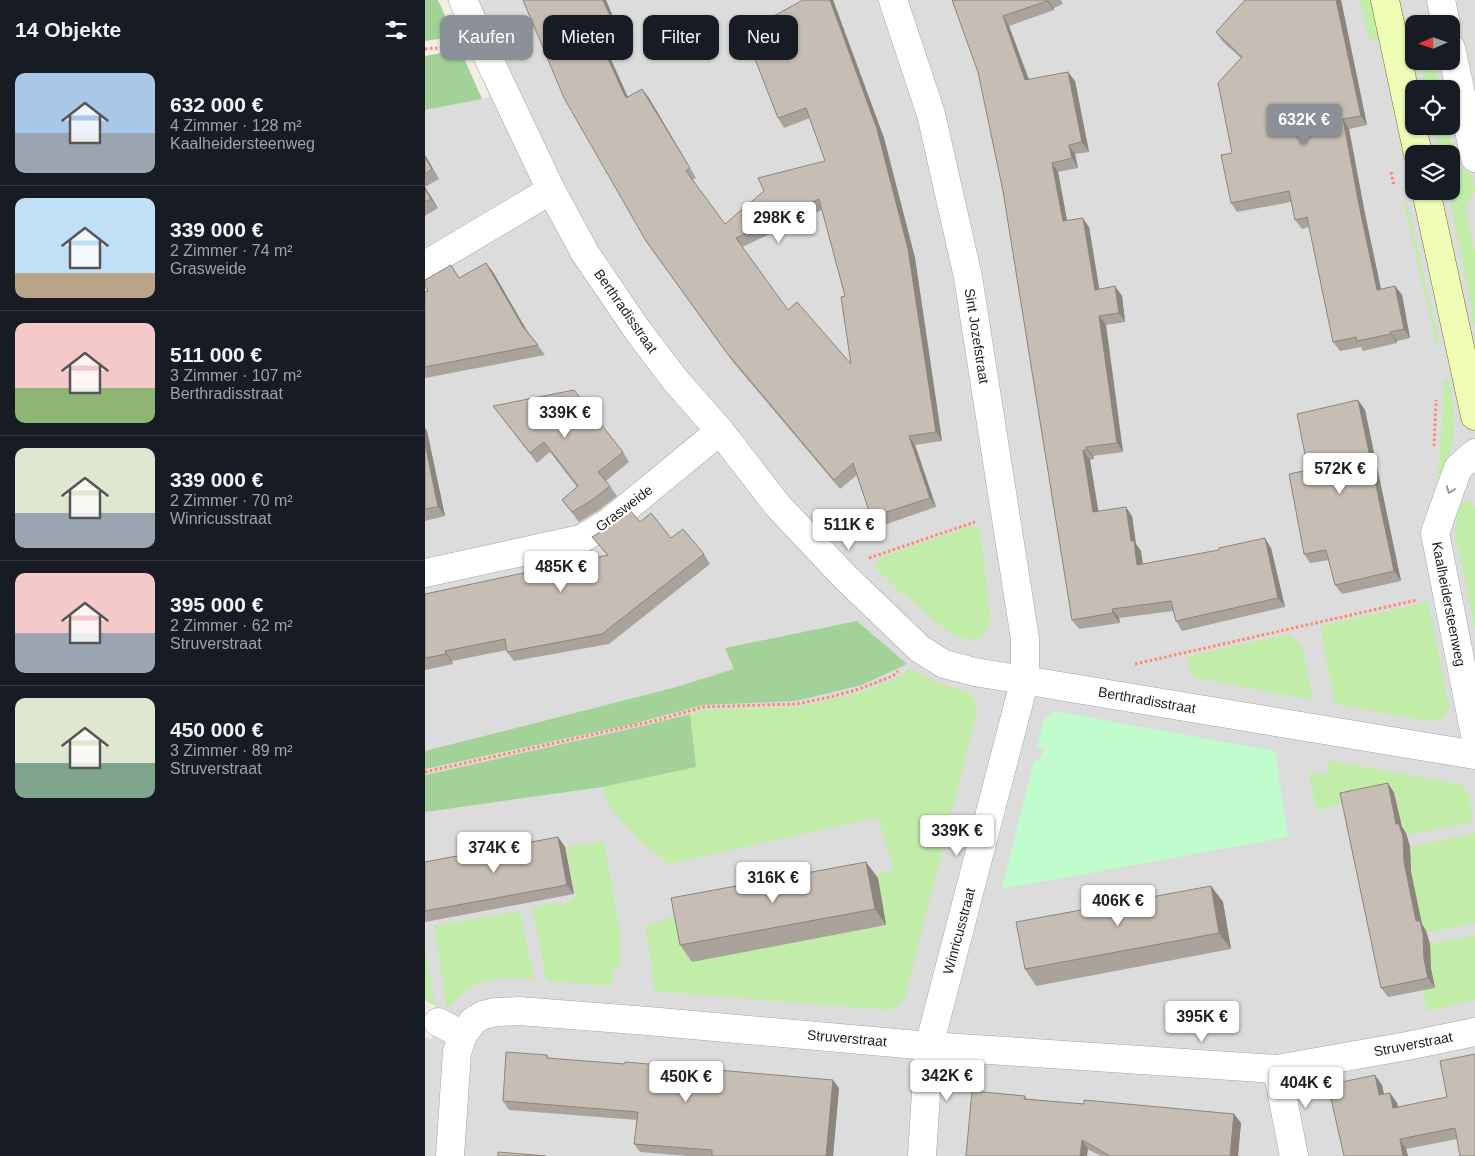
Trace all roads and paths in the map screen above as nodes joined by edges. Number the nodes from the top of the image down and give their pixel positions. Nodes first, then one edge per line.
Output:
1 (463, 0) edge
2 (893, 0) edge
3 (1385, 0) edge
4 (1441, 0) edge
5 (1444, 15) edge
6 (1456, 70) edge
7 (1416, 145) edge
8 (1475, 158) edge
9 (1389, 165) dead end
10 (551, 190) junction
11 (1395, 194) dead end
12 (1429, 200) edge
13 (425, 265) edge
14 (1436, 398) dead end
15 (1475, 416) edge
16 (720, 431) junction
17 (1475, 453) edge
18 (1434, 454) dead end
19 (1006, 518) junction
20 (425, 573) edge
21 (850, 582) junction
22 (1447, 594) junction
23 (923, 651) junction
24 (1126, 667) dead end
25 (1025, 680) junction
26 (1475, 735) edge
27 (1475, 755) edge
28 (425, 772) edge
29 (438, 1022) dead end
30 (1475, 1032) edge
31 (463, 1035) junction
32 (929, 1046) junction
33 (1277, 1069) junction
34 (450, 1156) edge
35 (922, 1156) edge
36 (1293, 1156) edge

1 - 10 street, Berthradisstraat
2 - 19 street, Sint Jozefstraat
3 - 7 street
4 - 5 street
6 - 8 street
9 - 11 path
10 - 13 street
10 - 16 street, Berthradisstraat
12 - 15 street
14 - 18 path
16 - 20 street, Grasweide
16 - 21 street, Berthradisstraat
17 -> 22 street, Kaalheidersteenweg
19 - 21 path
19 - 25 street, Sint Jozefstraat
21 - 23 street, Berthradisstraat
22 - 24 path
22 - 26 street, Kaalheidersteenweg
23 - 25 street, Berthradisstraat
23 - 28 path
25 - 27 street, Berthradisstraat
25 - 32 street, Winricusstraat
29 - 31 street
30 - 33 street, Struverstraat
31 - 32 street, Struverstraat
31 - 34 street
32 - 33 street, Struverstraat
32 - 35 street, Winricusstraat
33 - 36 street

